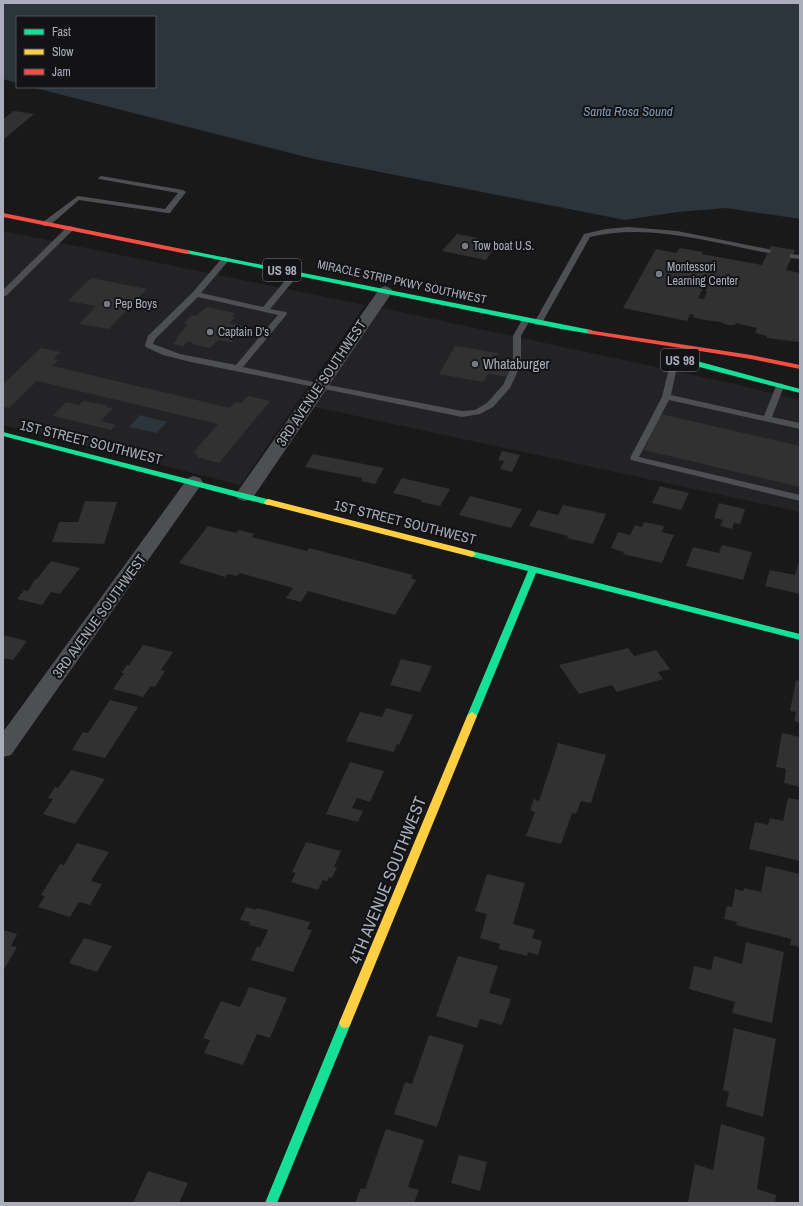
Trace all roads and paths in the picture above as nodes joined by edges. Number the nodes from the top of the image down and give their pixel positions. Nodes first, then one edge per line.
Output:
1 (101, 178) dead end
2 (3, 215) edge
3 (46, 224) junction
4 (70, 228) junction
5 (768, 251) dead end
6 (226, 259) junction
7 (296, 273) junction
8 (385, 291) junction
9 (3, 294) edge
10 (196, 294) junction
11 (265, 310) junction
12 (526, 320) junction
13 (538, 323) junction
14 (561, 327) junction
15 (644, 350) dead end
16 (660, 354) dead end
17 (675, 358) junction
18 (800, 367) edge
19 (238, 368) junction
20 (318, 386) junction
21 (780, 386) junction
22 (800, 391) edge
23 (666, 397) junction
24 (767, 419) junction
25 (800, 426) edge
26 (3, 434) edge
27 (194, 482) junction
28 (245, 496) junction
29 (800, 498) edge
30 (533, 569) junction
31 (800, 637) edge
32 (3, 749) edge
33 (271, 1203) edge

1 - 3 lane
2 - 3 main road, MIRACLE STRIP PKWY SOUTHWEST / US 98
3 - 4 main road, MIRACLE STRIP PKWY SOUTHWEST / US 98
4 - 6 main road, MIRACLE STRIP PKWY SOUTHWEST / US 98
4 - 9 lane
5 - 13 lane
6 - 7 main road, MIRACLE STRIP PKWY SOUTHWEST / US 98
6 - 10 lane
7 - 8 main road, MIRACLE STRIP PKWY SOUTHWEST / US 98
7 - 11 lane
8 - 12 main road, MIRACLE STRIP PKWY SOUTHWEST / US 98
8 - 20 street, 3RD AVENUE SOUTHWEST
10 - 11 lane
10 - 19 lane
11 - 19 lane
12 - 13 main road, MIRACLE STRIP PKWY SOUTHWEST / US 98
12 - 20 lane
13 - 14 main road, MIRACLE STRIP PKWY SOUTHWEST / US 98
14 - 15 main road, MIRACLE STRIP PKWY SOUTHWEST / US 98
14 - 18 main road, MIRACLE STRIP PKWY SOUTHWEST / US 98
16 - 17 main road, US 98
17 - 21 main road, US 98
17 - 23 lane
19 - 20 lane
20 - 28 street, 3RD AVENUE SOUTHWEST
21 - 22 main road, US 98
21 - 24 lane
23 - 24 lane
23 - 29 lane
24 - 25 lane
26 - 27 main road, 1ST STREET SOUTHWEST
27 - 28 main road, 1ST STREET SOUTHWEST
27 - 32 street, 3RD AVENUE SOUTHWEST
28 - 30 main road, 1ST STREET SOUTHWEST
30 - 31 main road, 1ST STREET SOUTHWEST
30 - 33 main road, 4TH AVENUE SOUTHWEST

